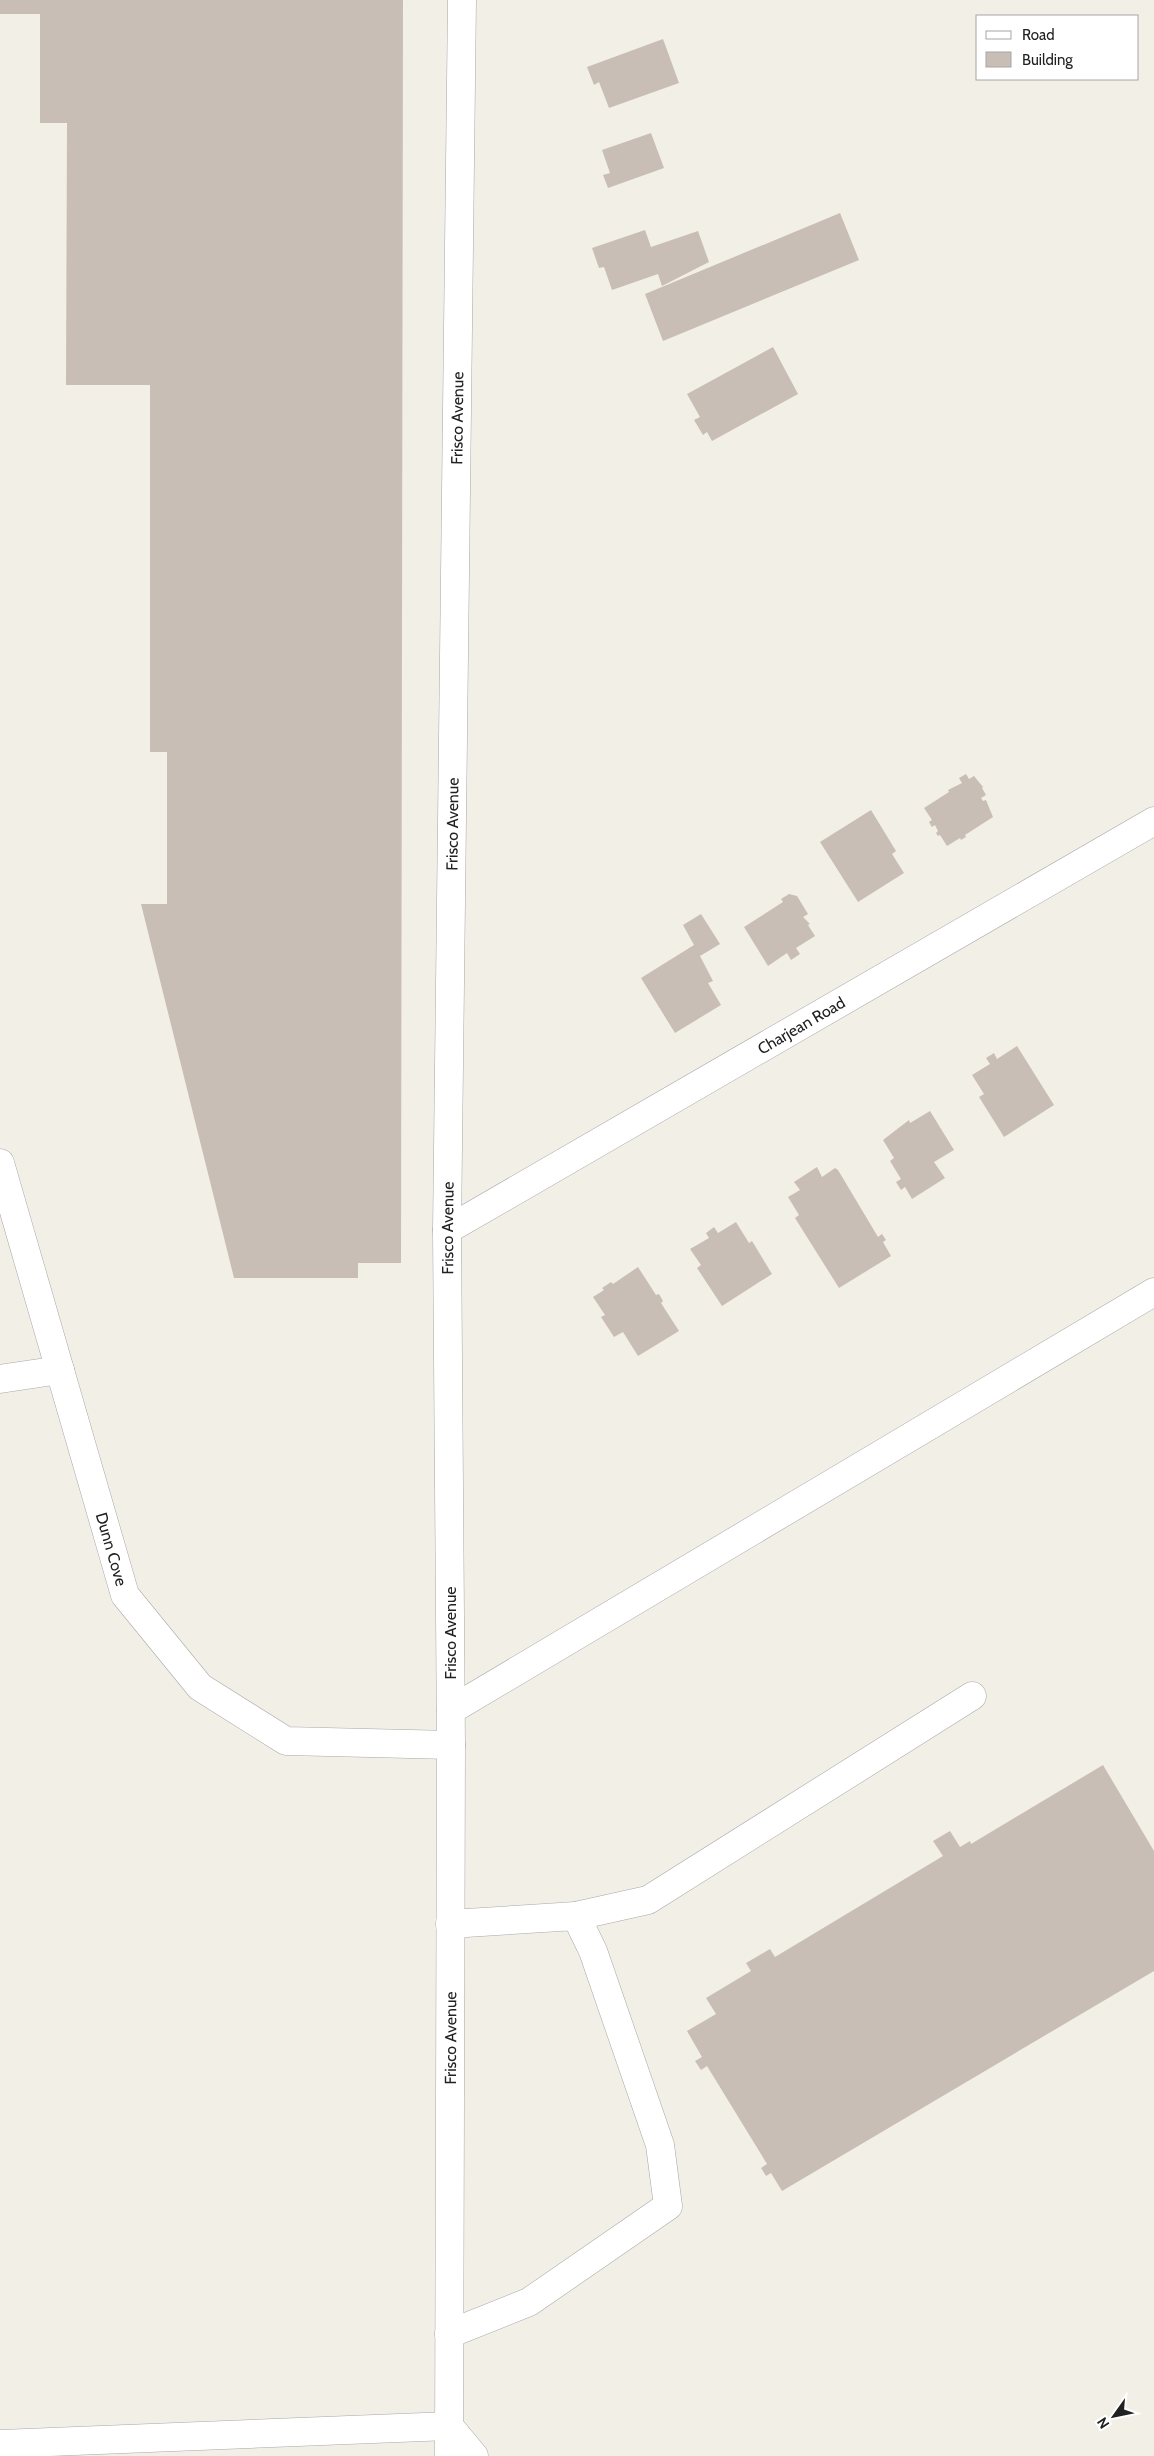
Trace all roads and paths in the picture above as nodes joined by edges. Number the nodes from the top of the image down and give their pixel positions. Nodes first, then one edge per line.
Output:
1 (462, 0) edge
2 (1154, 821) edge
3 (0, 1163) edge
4 (447, 1230) junction
5 (1154, 1292) edge
6 (60, 1370) junction
7 (0, 1380) edge
8 (972, 1696) dead end
9 (451, 1710) junction
10 (451, 1745) junction
11 (576, 1916) junction
12 (450, 1924) junction
13 (449, 2334) junction
14 (449, 2426) junction
15 (0, 2444) edge
16 (94, 2448) edge
17 (449, 2456) edge
18 (474, 2456) edge

1 - 4 street, Frisco Avenue
2 - 4 street, Charjean Road
3 - 6 street, Dunn Cove
4 - 9 street, Frisco Avenue
5 - 9 street
6 - 7 street
6 - 10 street, Dunn Cove
8 - 11 street
9 - 10 street, Frisco Avenue
10 - 12 street, Frisco Avenue
11 - 12 street
11 - 13 street
12 - 13 street, Frisco Avenue
13 - 14 street, Frisco Avenue
14 - 16 street
14 - 17 street, Frisco Avenue
14 - 18 street
15 - 16 street

